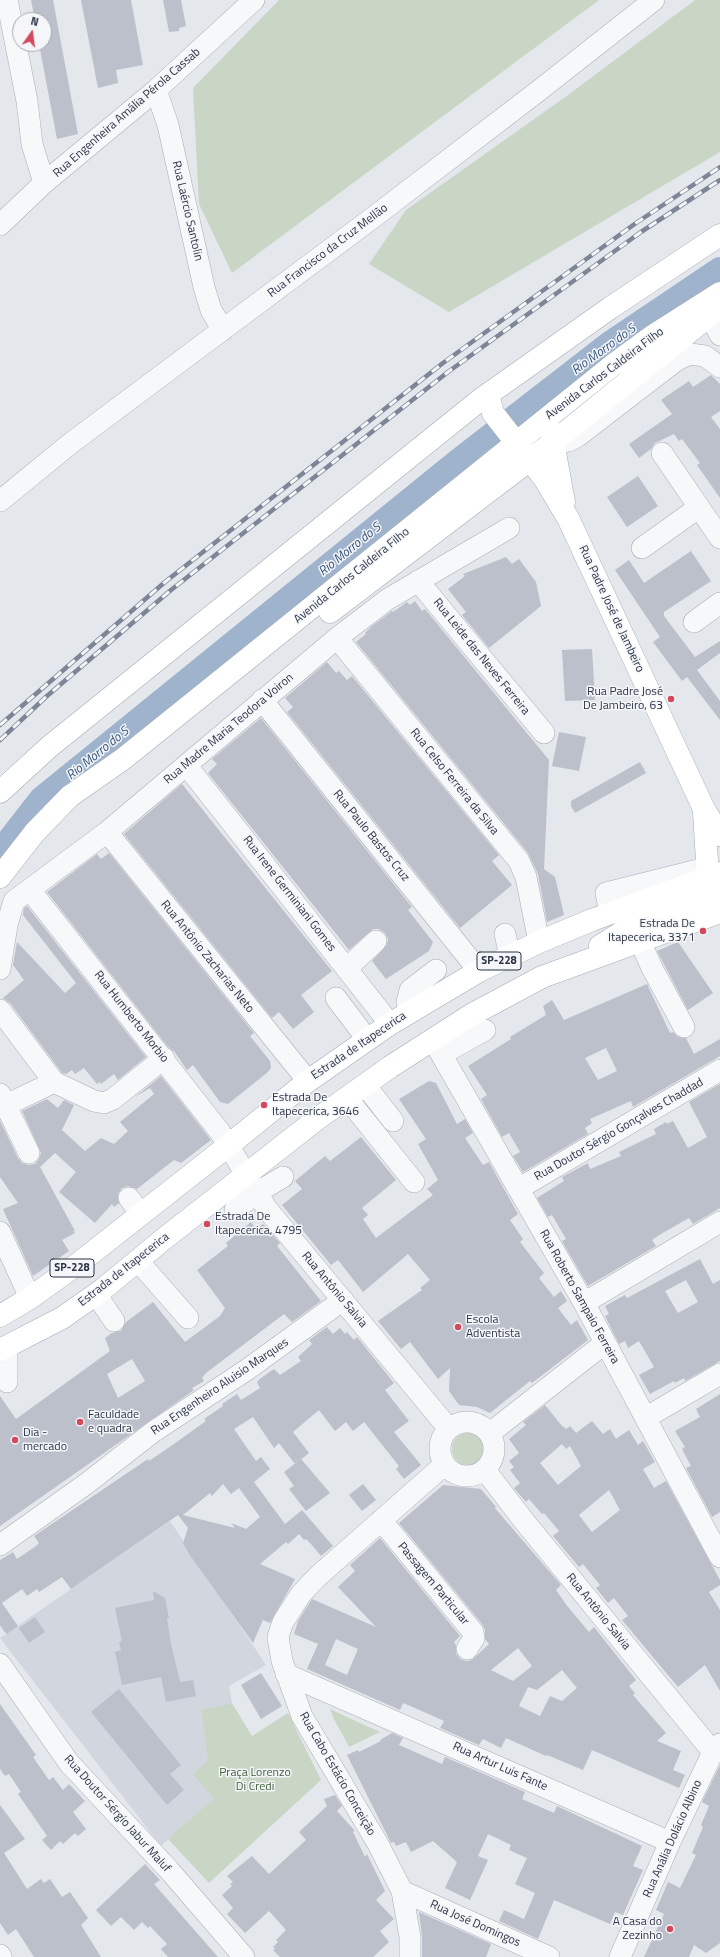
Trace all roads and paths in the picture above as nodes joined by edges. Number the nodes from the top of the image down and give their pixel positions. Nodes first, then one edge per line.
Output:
1 (7, 0) edge
2 (254, 0) edge
3 (654, 0) edge
4 (156, 90) junction
5 (44, 183) junction
6 (0, 225) edge
7 (720, 235) edge
8 (720, 292) edge
9 (715, 311) edge
10 (223, 330) junction
11 (720, 335) edge
12 (720, 367) edge
13 (488, 395) junction
14 (551, 415) junction
15 (515, 439) junction
16 (552, 443) junction
17 (662, 454) dead end
18 (530, 460) junction
19 (1, 498) edge
20 (698, 508) junction
21 (568, 518) junction
22 (509, 528) dead end
23 (718, 530) edge
24 (642, 548) dead end
25 (418, 581) junction
26 (720, 603) edge
27 (694, 622) dead end
28 (337, 638) junction
29 (262, 700) junction
30 (544, 734) dead end
31 (123, 759) junction
32 (187, 766) junction
33 (0, 792) edge
34 (704, 809) junction
35 (106, 832) junction
36 (720, 834) edge
37 (0, 877) edge
38 (714, 877) edge
39 (30, 890) junction
40 (720, 912) edge
41 (505, 934) dead end
42 (376, 941) dead end
43 (640, 941) junction
44 (539, 942) junction
45 (510, 956) junction
46 (576, 964) junction
47 (347, 968) junction
48 (0, 969) edge
49 (436, 970) dead end
50 (479, 971) junction
51 (336, 998) dead end
52 (0, 1010) edge
53 (409, 1012) junction
54 (390, 1024) junction
55 (684, 1027) dead end
56 (485, 1030) dead end
57 (367, 1039) junction
58 (437, 1047) junction
59 (164, 1058) junction
60 (720, 1070) edge
61 (308, 1081) junction
62 (54, 1082) junction
63 (365, 1085) junction
64 (346, 1098) junction
65 (2, 1102) edge
66 (393, 1120) dead end
67 (230, 1145) junction
68 (29, 1153) dead end
69 (246, 1174) junction
70 (283, 1177) dead end
71 (414, 1182) dead end
72 (518, 1189) junction
73 (256, 1193) junction
74 (235, 1210) dead end
75 (720, 1222) edge
76 (0, 1232) edge
77 (138, 1261) junction
78 (96, 1294) junction
79 (30, 1298) junction
80 (343, 1300) junction
81 (584, 1303) junction
82 (0, 1316) edge
83 (188, 1318) dead end
84 (114, 1321) dead end
85 (606, 1343) junction
86 (4, 1348) edge
87 (720, 1374) edge
88 (7, 1382) dead end
89 (647, 1417) junction
90 (449, 1428) junction
91 (490, 1433) junction
92 (444, 1465) junction
93 (485, 1470) junction
94 (381, 1520) junction
95 (714, 1530) edge
96 (0, 1545) edge
97 (720, 1557) edge
98 (466, 1649) dead end
99 (0, 1664) edge
100 (286, 1674) junction
101 (330, 1693) junction
102 (302, 1716) junction
103 (716, 1748) edge
104 (670, 1842) junction
105 (402, 1891) junction
106 (244, 1957) edge
107 (410, 1957) edge
108 (549, 1957) edge
109 (620, 1957) edge

1 - 5 street
2 - 4 street, Rua Engenheira Amália Pérola Cassab
3 - 10 street, Rua Francisco da Cruz Mellão
4 - 5 street, Rua Engenheira Amália Pérola Cassab
4 - 10 street, Rua Laércio Santolin
5 - 6 street, Rua Engenheira Amália Pérola Cassab
7 - 13 main road
8 - 14 main road, Avenida Carlos Caldeira Filho
9 - 11 street
9 - 16 main road
10 - 19 street, Rua Francisco da Cruz Mellão
12 - 16 street
13 - 15 main road, Rua Padre José de Jambeiro
13 - 33 main road
14 - 15 main road, Avenida Carlos Caldeira Filho
14 - 16 main road, Rua Padre José de Jambeiro
15 - 18 main road, Rua Padre José de Jambeiro
15 - 31 main road, Avenida Carlos Caldeira Filho
16 - 18 main road
16 - 21 main road, Rua Padre José de Jambeiro
17 - 20 street
18 - 21 main road, Rua Padre José de Jambeiro
18 - 31 main road
20 - 23 street
20 - 24 street
21 - 34 main road, Rua Padre José de Jambeiro
22 - 25 street, Rua Madre Maria Teodora Voiron
25 - 28 street, Rua Madre Maria Teodora Voiron
25 - 30 street, Rua Leide das Neves Ferreira
26 - 27 street
28 - 29 street, Rua Madre Maria Teodora Voiron
28 - 44 street, Rua Celso Ferreira da Silva
29 - 32 street, Rua Madre Maria Teodora Voiron
29 - 50 street, Rua Paulo Bastos Cruz
31 - 37 main road, Avenida Carlos Caldeira Filho
32 - 35 street, Rua Madre Maria Teodora Voiron
32 - 47 street, Rua Irene Germiniani Gomes
34 - 36 main road, Rua Padre José de Jambeiro
34 - 38 main road, Rua Padre José de Jambeiro
35 - 39 street, Rua Madre Maria Teodora Voiron
35 - 61 street, Rua Antônio Zacharias Neto
38 - 44 main road, Estrada de Itapecerica / SP-228
38 - 46 main road
39 - 48 street, Rua Madre Maria Teodora Voiron
39 - 59 street, Rua Humberto Morbio
40 - 43 main road, Estrada de Itapecerica / SP-228
41 - 45 street
42 - 47 street
43 - 46 main road, Estrada de Itapecerica / SP-228
43 - 55 street
44 - 45 main road, Estrada de Itapecerica / SP-228
45 - 50 main road, Estrada de Itapecerica / SP-228
46 - 58 main road, Estrada de Itapecerica / SP-228
47 - 54 street, Rua Irene Germiniani Gomes
49 - 53 street
50 - 53 main road, Estrada de Itapecerica / SP-228
51 - 57 street
52 - 62 street
53 - 54 main road, Estrada de Itapecerica / SP-228
54 - 57 main road, Estrada de Itapecerica / SP-228
56 - 58 street
57 - 61 main road, Estrada de Itapecerica / SP-228
58 - 63 main road, Estrada de Itapecerica / SP-228
58 - 72 street, Rua Roberto Sampaio Ferreira
59 - 62 street
59 - 67 street, Rua Humberto Morbio
60 - 72 street, Rua Doutor Sérgio Gonçalves Chaddad
61 - 67 main road, Estrada de Itapecerica / SP-228
62 - 65 street
63 - 64 main road, Estrada de Itapecerica / SP-228
63 - 66 street
64 - 69 main road, Estrada de Itapecerica / SP-228
64 - 71 street
65 - 68 street
67 - 69 street, Rua Antônio Salvia
67 - 79 main road, Estrada de Itapecerica / SP-228
69 - 73 street, Rua Antônio Salvia
69 - 77 main road, Estrada de Itapecerica / SP-228
70 - 73 street
72 - 81 street, Rua Roberto Sampaio Ferreira
73 - 74 street
73 - 80 street, Rua Antônio Salvia
75 - 81 street
76 - 79 street
77 - 78 main road, Estrada de Itapecerica / SP-228
77 - 83 street
78 - 84 street
78 - 86 main road, Estrada de Itapecerica / SP-228
79 - 82 main road, Estrada de Itapecerica / SP-228
80 - 90 street, Rua Antônio Salvia
80 - 96 street, Rua Engenheiro Aluisio Marques
81 - 85 street, Rua Roberto Sampaio Ferreira
85 - 89 street, Rua Roberto Sampaio Ferreira
85 - 91 street
86 - 88 street
87 - 89 street
89 - 95 street, Rua Roberto Sampaio Ferreira
90 - 91 street
90 - 92 street
91 - 93 street
92 - 93 street
92 - 94 street, Rua Cabo Estácio Conceição
93 - 103 street, Rua Antônio Salvia
94 - 98 street, Passagem Particular
94 - 100 street, Rua Cabo Estácio Conceição
95 - 97 street, Rua Roberto Sampaio Ferreira
99 - 106 street, Rua Doutor Sérgio Jabur Maluf
100 - 101 street, Rua Artur Luis Fante
100 - 102 street, Rua Cabo Estácio Conceição
101 - 102 street, Rua Artur Luis Fante
101 - 104 street, Rua Artur Luis Fante
102 - 105 street, Rua Cabo Estácio Conceição
103 - 104 street, Rua Anália Dolácio Albino
104 - 109 street, Rua Anália Dolácio Albino
105 - 107 street, Rua Cabo Estácio Conceição
105 - 108 street, Rua José Domingos

